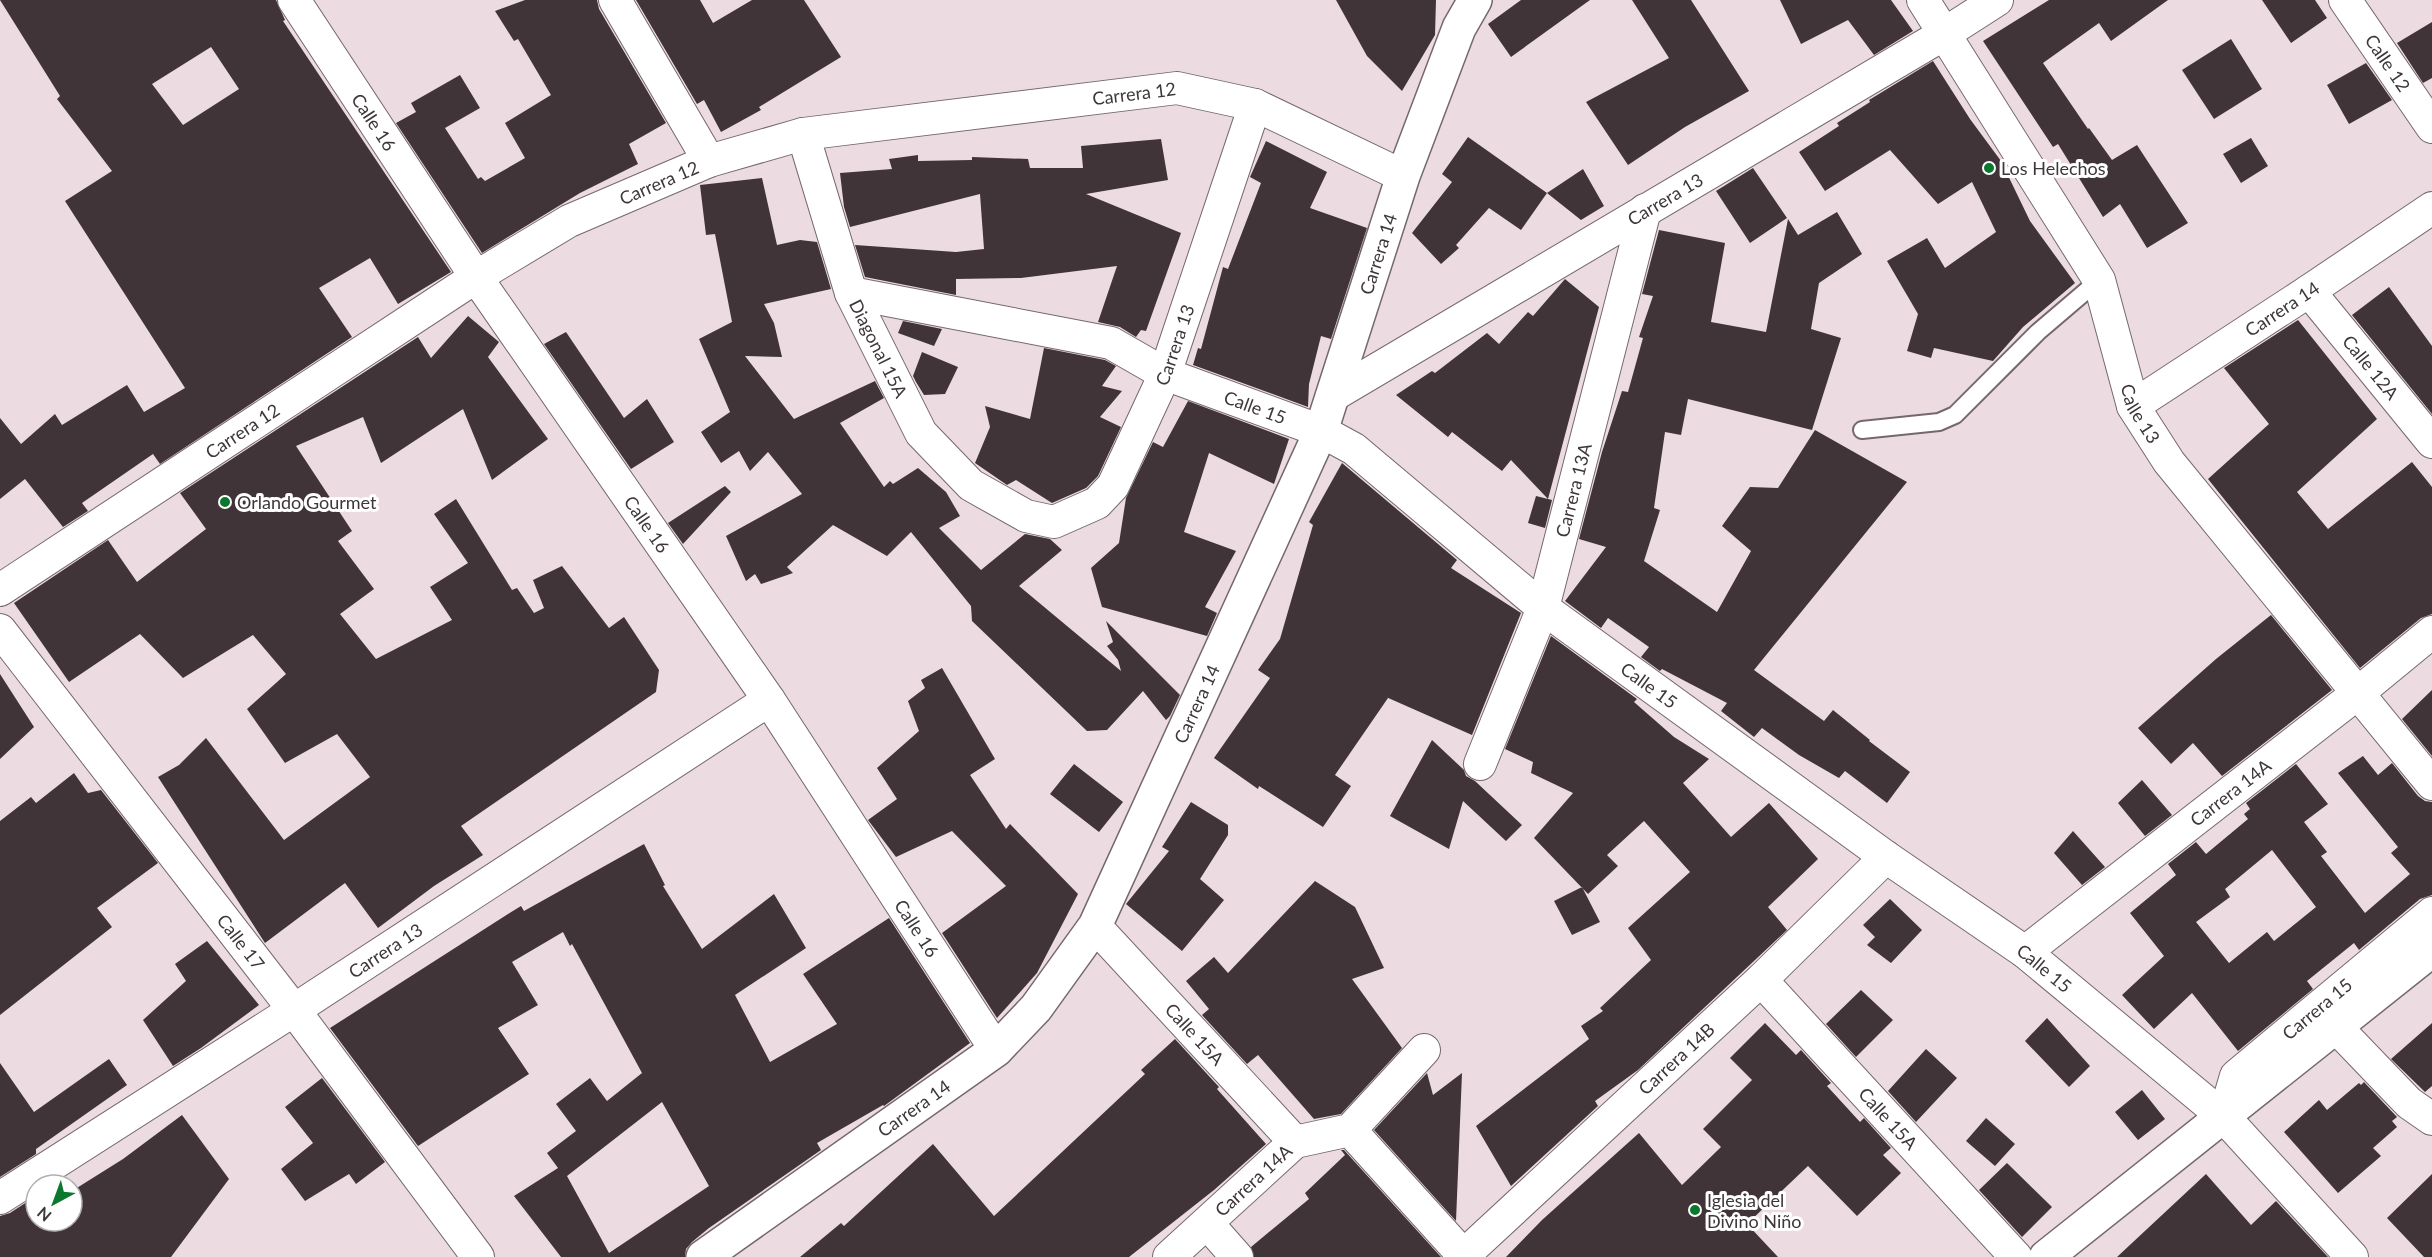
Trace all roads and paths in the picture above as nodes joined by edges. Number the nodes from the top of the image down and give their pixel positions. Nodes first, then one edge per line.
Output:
1 (294, 0) edge
2 (615, 0) edge
3 (1475, 0) edge
4 (1923, 0) edge
5 (1997, 0) edge
6 (2345, 0) edge
7 (1944, 34) junction
8 (1255, 105) junction
9 (2432, 127) edge
10 (803, 134) junction
11 (709, 161) junction
12 (1404, 176) junction
13 (2432, 208) edge
14 (1645, 210) junction
15 (476, 277) junction
16 (2099, 280) junction
17 (2309, 291) junction
18 (851, 293) junction
19 (1165, 374) junction
20 (1332, 396) junction
21 (2133, 406) junction
22 (1862, 430) dead end
23 (1321, 431) junction
24 (2432, 442) edge
25 (1026, 516) joint
26 (0, 590) edge
27 (1543, 608) junction
28 (0, 630) edge
29 (2432, 632) edge
30 (2358, 693) junction
31 (769, 700) junction
32 (1480, 764) dead end
33 (2432, 784) edge
34 (1886, 857) junction
35 (2432, 913) edge
36 (1095, 926) junction
37 (2432, 950) edge
38 (2025, 952) junction
39 (1761, 980) junction
40 (294, 1010) junction
41 (2335, 1026) junction
42 (996, 1050) junction
43 (1424, 1050) dead end
44 (2224, 1117) junction
45 (2432, 1119) edge
46 (1350, 1130) junction
47 (1295, 1142) junction
48 (0, 1198) edge
49 (1207, 1223) junction
50 (705, 1256) edge
51 (1463, 1256) edge
52 (478, 1257) edge
53 (1169, 1257) edge
54 (1237, 1257) edge
55 (2016, 1257) edge
56 (2046, 1257) edge
57 (2352, 1257) edge

1 - 15 street, Calle 16
2 - 11 street
3 - 12 street, Carrera 14
4 - 7 street, Calle 13
5 - 7 street, Carrera 13
6 - 9 street, Calle 12
7 - 14 street, Carrera 13
7 - 16 street, Calle 13
8 - 10 street, Carrera 12
8 - 12 street, Carrera 12
8 - 19 street, Carrera 13
10 - 11 street, Carrera 12
10 - 18 street, Diagonal 15A
11 - 15 street, Carrera 12
12 - 20 street, Carrera 14
13 - 17 street, Carrera 14
14 - 20 street, Carrera 13
14 - 27 street, Carrera 13A
15 - 26 street, Carrera 12
15 - 31 street, Calle 16
16 - 21 street, Calle 13
16 - 22 lane
17 - 21 street, Carrera 14
17 - 24 street, Calle 12A
18 - 19 street, Calle 15
18 - 25 street, Diagonal 15A
19 - 23 street, Calle 15
19 - 25 street, Carrera 13
20 - 23 street, Carrera 14
21 - 30 street, Calle 13
23 - 27 street, Calle 15
23 - 36 street, Carrera 14
27 - 32 street, Carrera 13A
27 - 34 street, Calle 15
28 - 40 street, Calle 17
29 - 30 street, Carrera 14A
30 - 33 street, Calle 13
30 - 38 street, Carrera 14A
31 - 40 street, Carrera 13
31 - 42 street, Calle 16
34 - 38 street, Calle 15
34 - 39 street, Carrera 14B
35 - 44 street, Carrera 15
36 - 42 street, Carrera 14
36 - 47 street, Calle 15A
37 - 41 street, Carrera 15
38 - 44 street, Calle 15
39 - 51 street, Carrera 14B
39 - 55 street, Calle 15A
40 - 48 street, Carrera 13
40 - 52 street, Calle 17
41 - 44 street, Carrera 15
41 - 45 street
42 - 50 street, Carrera 14
43 - 46 street
44 - 56 street, Carrera 15
44 - 57 street, Calle 15
46 - 47 street, Carrera 14A
46 - 51 street
47 - 49 street, Carrera 14A
49 - 53 street, Carrera 14A
49 - 54 street

